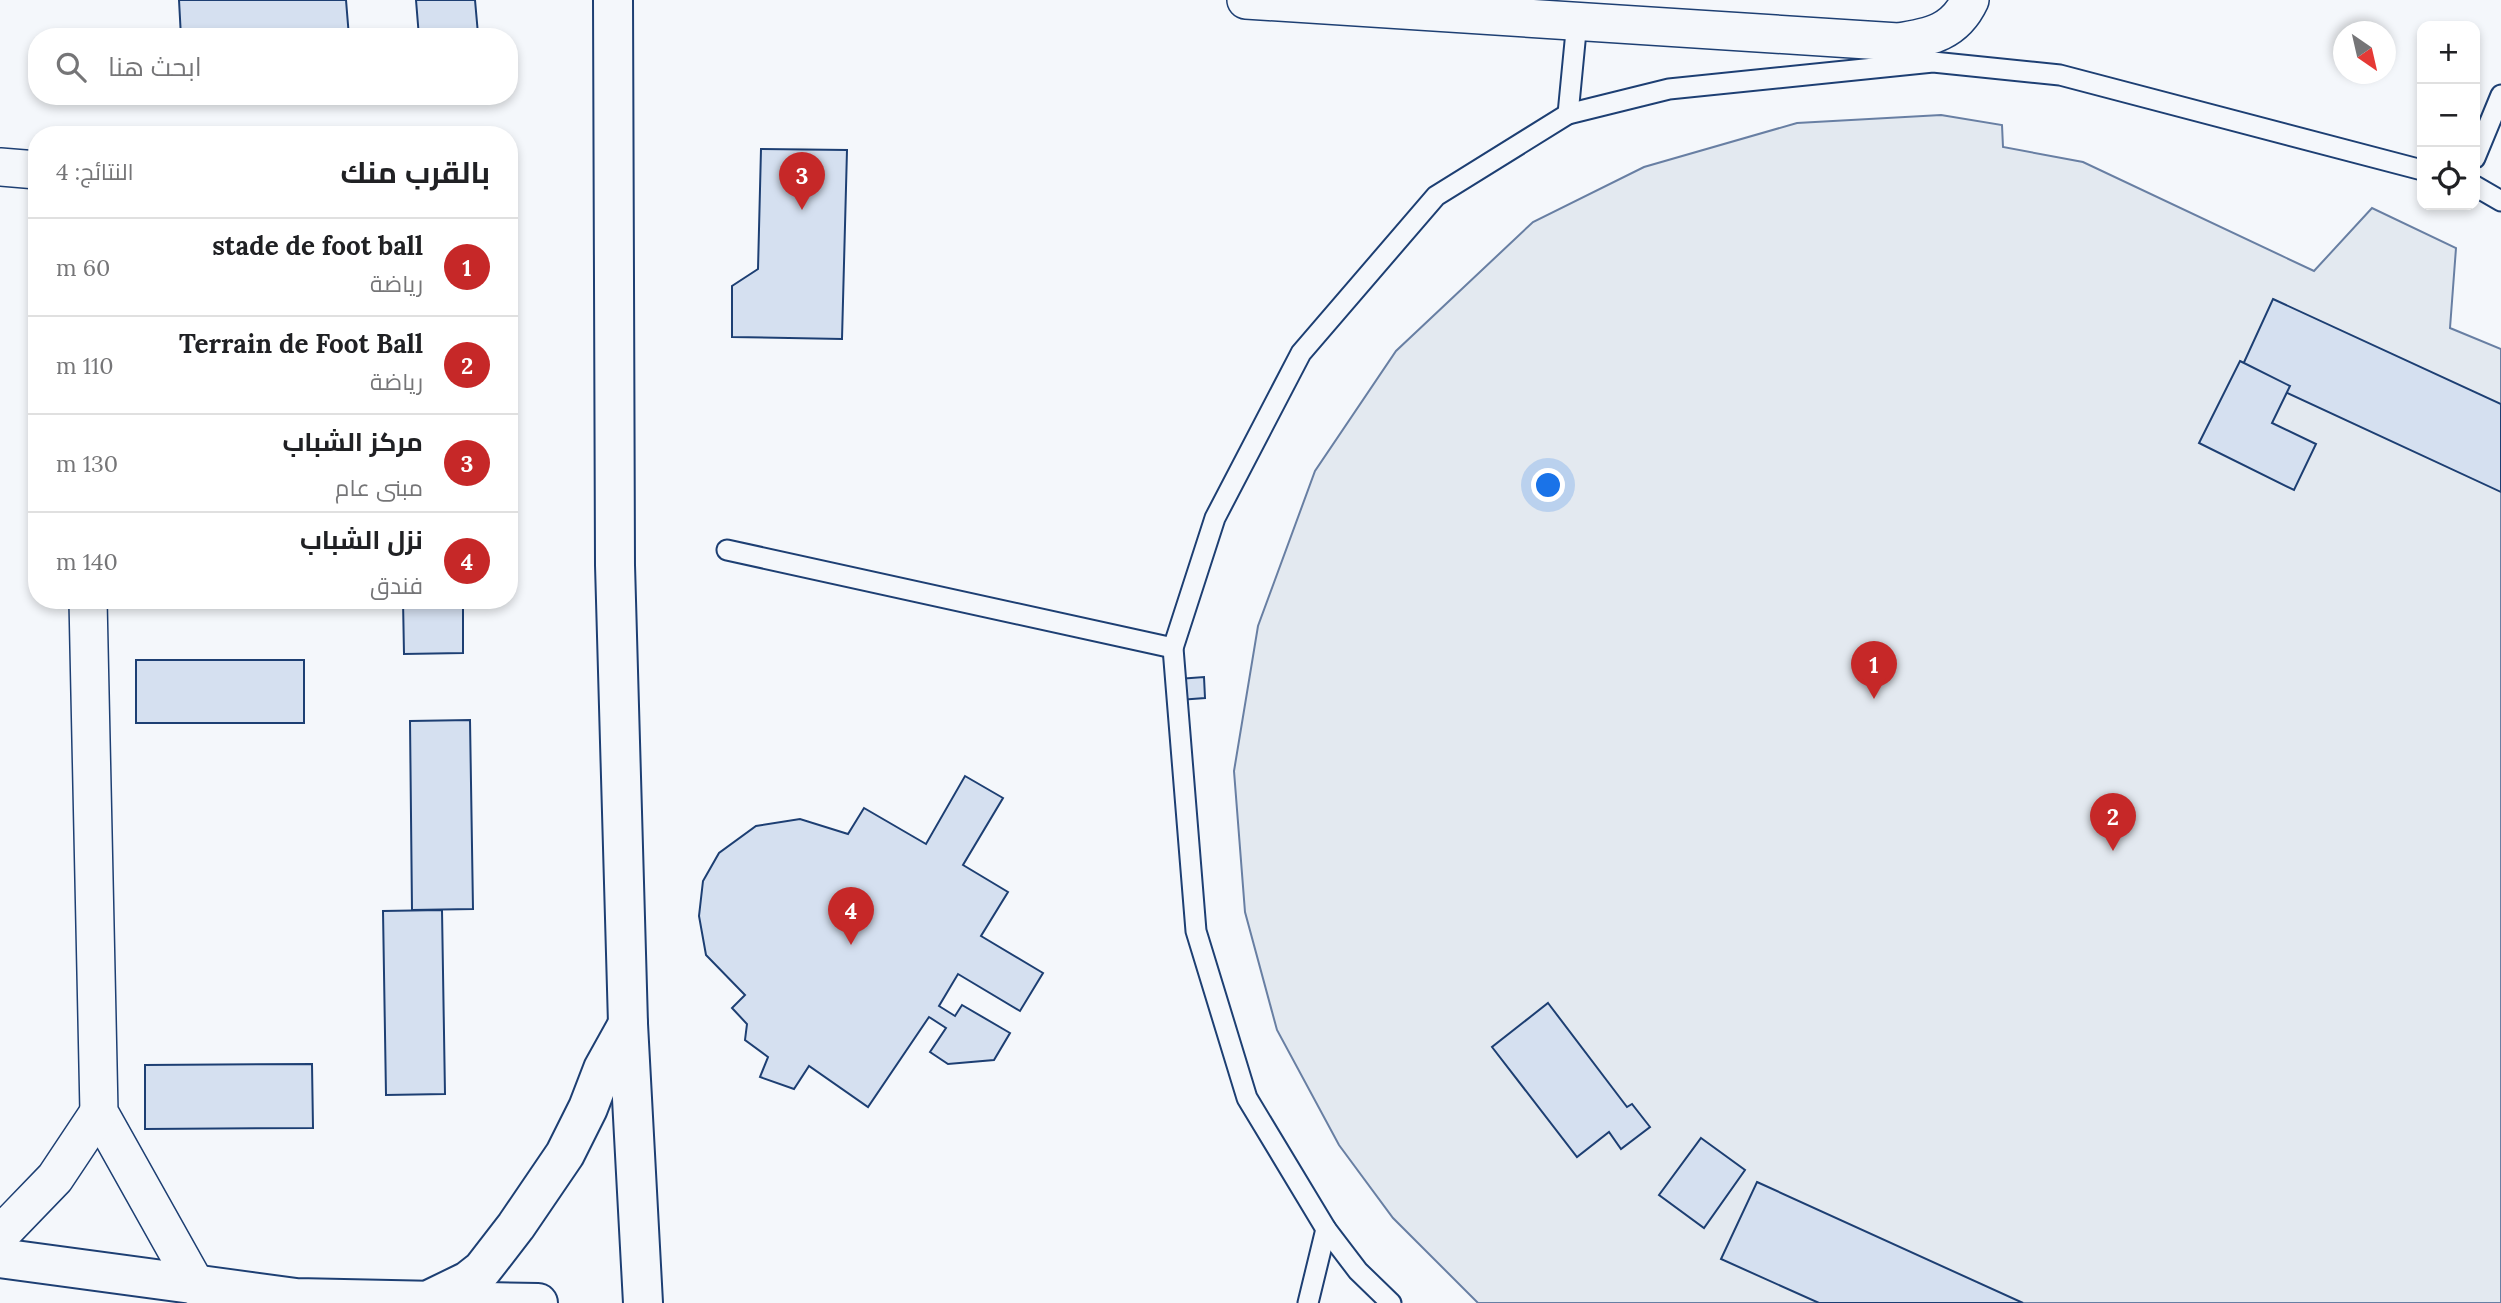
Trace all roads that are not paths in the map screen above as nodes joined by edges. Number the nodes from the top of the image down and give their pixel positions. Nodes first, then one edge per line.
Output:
1 (613, 0) edge
2 (1246, 0) edge
3 (1970, 0) edge
4 (1346, 3) edge
5 (1577, 21) junction
6 (1933, 49) junction
7 (2501, 95) edge
8 (1568, 114) junction
9 (2480, 147) edge
10 (0, 167) edge
11 (28, 169) edge
12 (2417, 169) edge
13 (2480, 189) edge
14 (2501, 201) edge
15 (727, 550) dead end
16 (88, 609) edge
17 (1173, 648) junction
18 (628, 1024) junction
19 (99, 1112) junction
20 (1326, 1228) junction
21 (0, 1235) edge
22 (0, 1258) edge
23 (197, 1287) junction
24 (296, 1301) edge
25 (424, 1301) edge
26 (538, 1303) edge
27 (643, 1303) edge
28 (1308, 1303) edge
29 (1391, 1303) edge

1 - 18 main road
2 - 4 street
3 - 6 street
4 - 5 street
5 - 6 street
5 - 8 lane
6 - 8 lane
6 - 12 lane
7 - 9 lane
8 - 17 lane
10 - 11 street
13 - 14 lane
15 - 17 lane
16 - 19 street
17 - 20 lane
18 - 25 main road
18 - 27 main road
19 - 21 street
19 - 23 street
20 - 28 lane
20 - 29 lane
22 - 23 main road
23 - 24 main road
24 - 25 main road
25 - 26 main road

